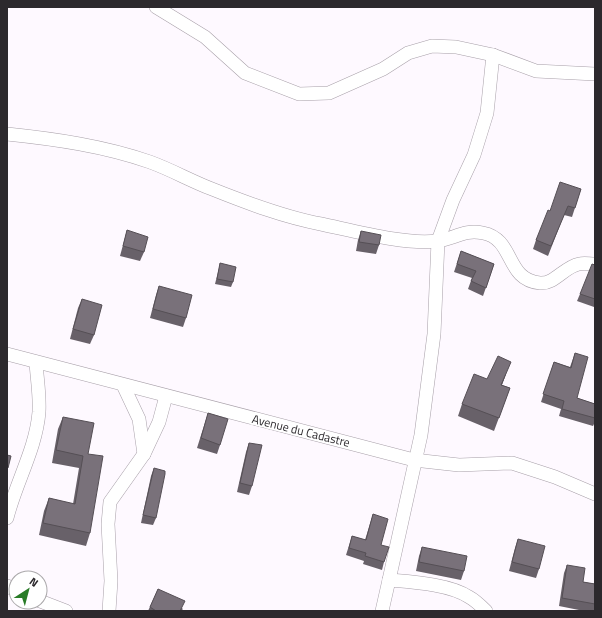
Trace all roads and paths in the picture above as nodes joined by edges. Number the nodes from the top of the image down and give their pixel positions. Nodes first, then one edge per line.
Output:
1 (156, 7) edge
2 (493, 55) junction
3 (595, 74) edge
4 (7, 134) edge
5 (438, 241) junction
6 (595, 264) edge
7 (7, 354) edge
8 (36, 362) junction
9 (123, 385) junction
10 (166, 396) junction
11 (144, 454) junction
12 (414, 460) junction
13 (595, 494) edge
14 (7, 518) edge
15 (389, 580) junction
16 (48, 604) edge
17 (66, 611) edge
18 (109, 611) edge
19 (382, 611) edge
20 (486, 611) edge

1 - 2 street
2 - 3 street
2 - 5 street
4 - 5 street
5 - 6 street
5 - 12 street
7 - 8 street, Avenue du Cadastre
8 - 9 street, Avenue du Cadastre
8 - 14 street
9 - 10 street, Avenue du Cadastre
9 - 11 street
10 - 11 street
10 - 12 street, Avenue du Cadastre
11 - 18 street
12 - 13 street, Avenue du Cadastre
12 - 15 street
15 - 19 street
15 - 20 street
16 - 17 street

